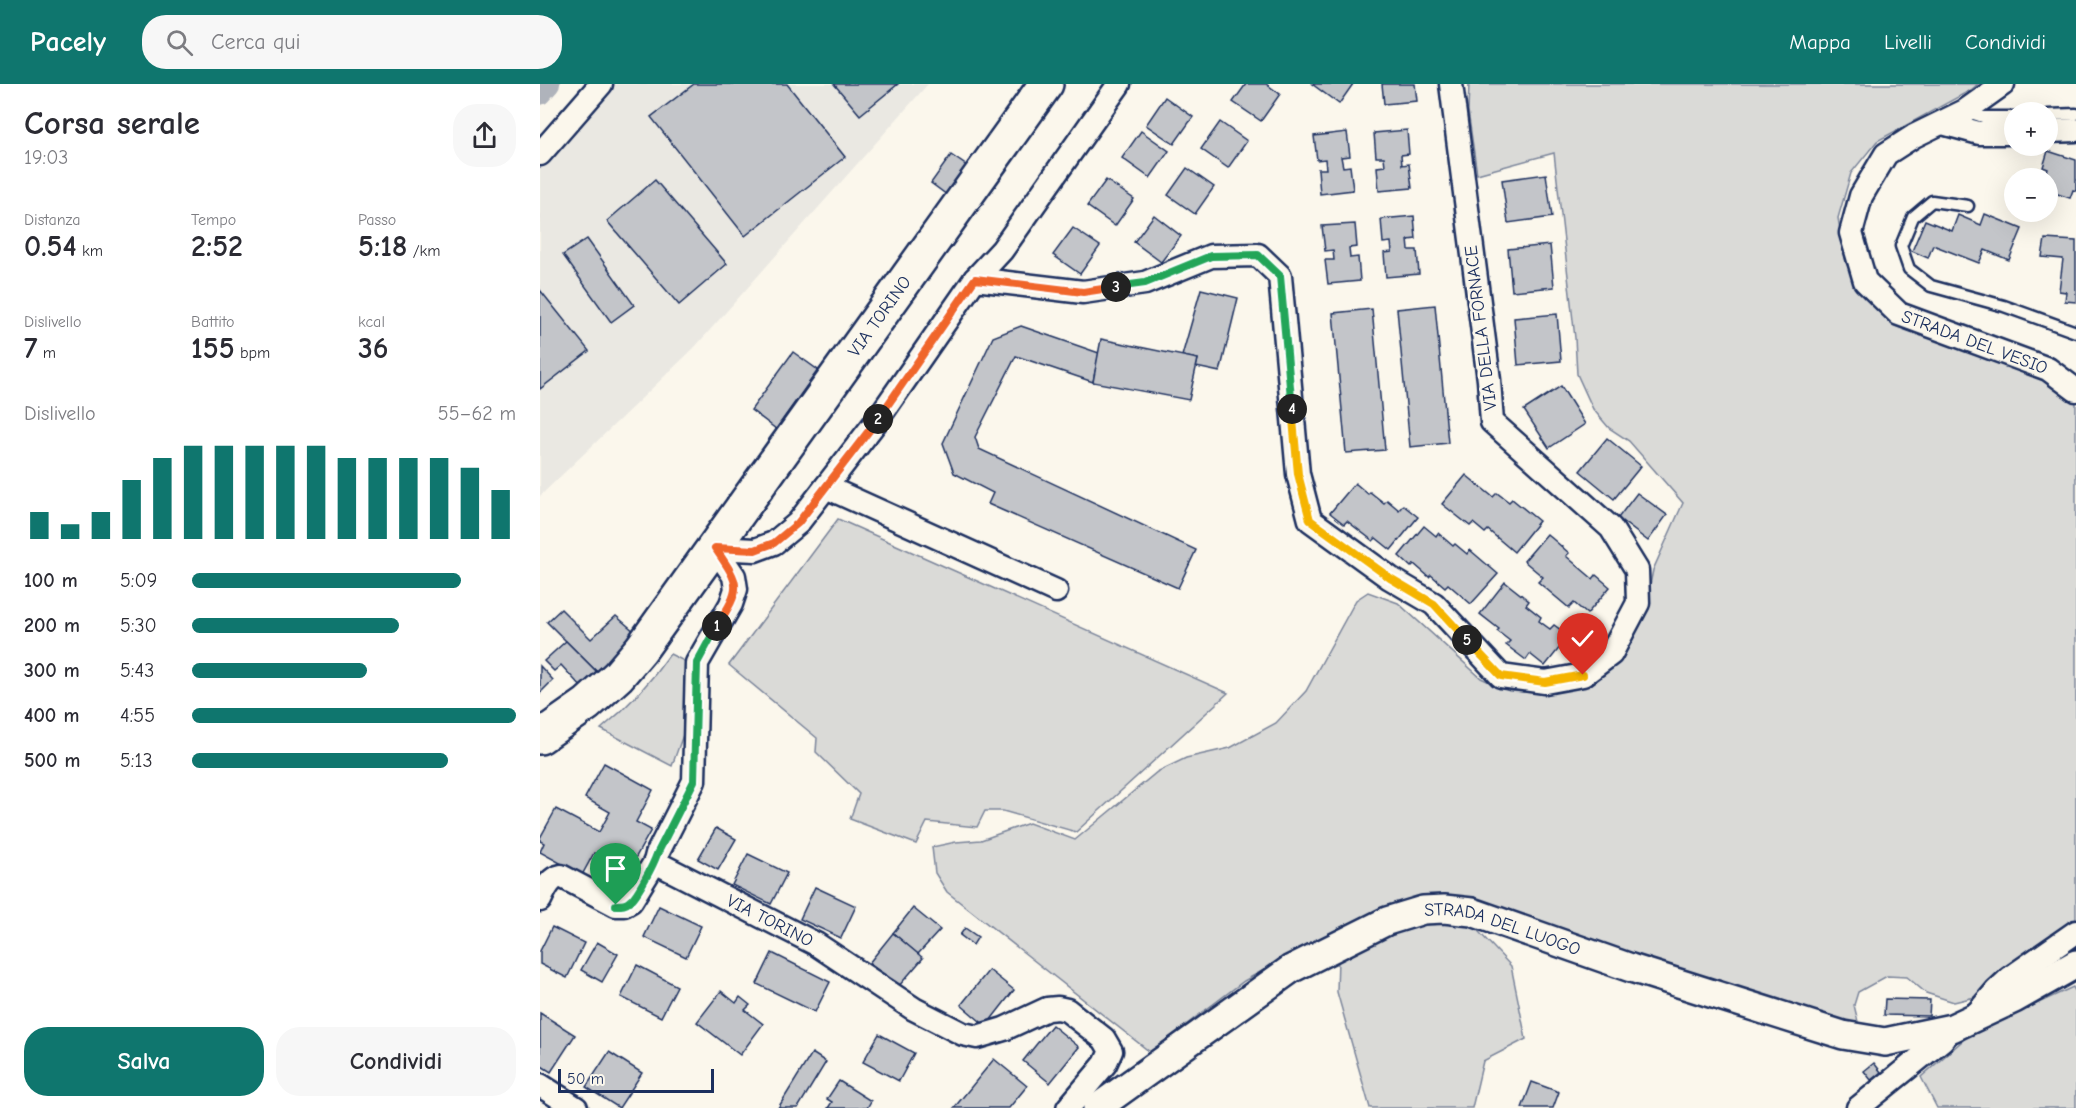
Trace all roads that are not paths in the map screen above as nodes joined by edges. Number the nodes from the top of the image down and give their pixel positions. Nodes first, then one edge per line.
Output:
1 (601, 84) edge
2 (1046, 84) edge
3 (1119, 84) edge
4 (1451, 84) edge
5 (2003, 84) edge
6 (1965, 111) junction
7 (2076, 114) edge
8 (2058, 115) edge
9 (2004, 117) edge
10 (1942, 123) junction
11 (2076, 130) edge
12 (2058, 131) edge
13 (2004, 133) edge
14 (540, 154) edge
15 (1968, 206) dead end
16 (975, 279) junction
17 (2076, 332) edge
18 (2076, 390) edge
19 (826, 487) junction
20 (715, 548) junction
21 (1056, 591) dead end
22 (540, 737) edge
23 (655, 861) junction
24 (540, 900) edge
25 (2076, 932) edge
26 (2076, 964) edge
27 (1962, 1023) junction
28 (540, 1085) edge
29 (576, 1108) edge
30 (1068, 1108) edge
31 (1097, 1108) edge
32 (1858, 1108) edge

1 - 14 street
2 - 20 main road, VIA TORINO
3 - 16 street
4 - 16 street, VIA DELLA FORNACE
5 - 6 street, STRADA DEL VESIO
6 - 9 lane
6 - 10 street, STRADA DEL VESIO
7 - 8 lane
10 - 13 street
10 - 18 street, STRADA DEL VESIO
11 - 12 street
15 - 17 lane
16 - 19 street
19 - 20 street
19 - 21 street
20 - 22 main road, VIA TORINO
20 - 23 street
23 - 24 street
23 - 30 street, VIA TORINO
25 - 27 street
26 - 27 street, STRADA DEL LUOGO
27 - 31 street, STRADA DEL LUOGO
27 - 32 street
28 - 29 street

